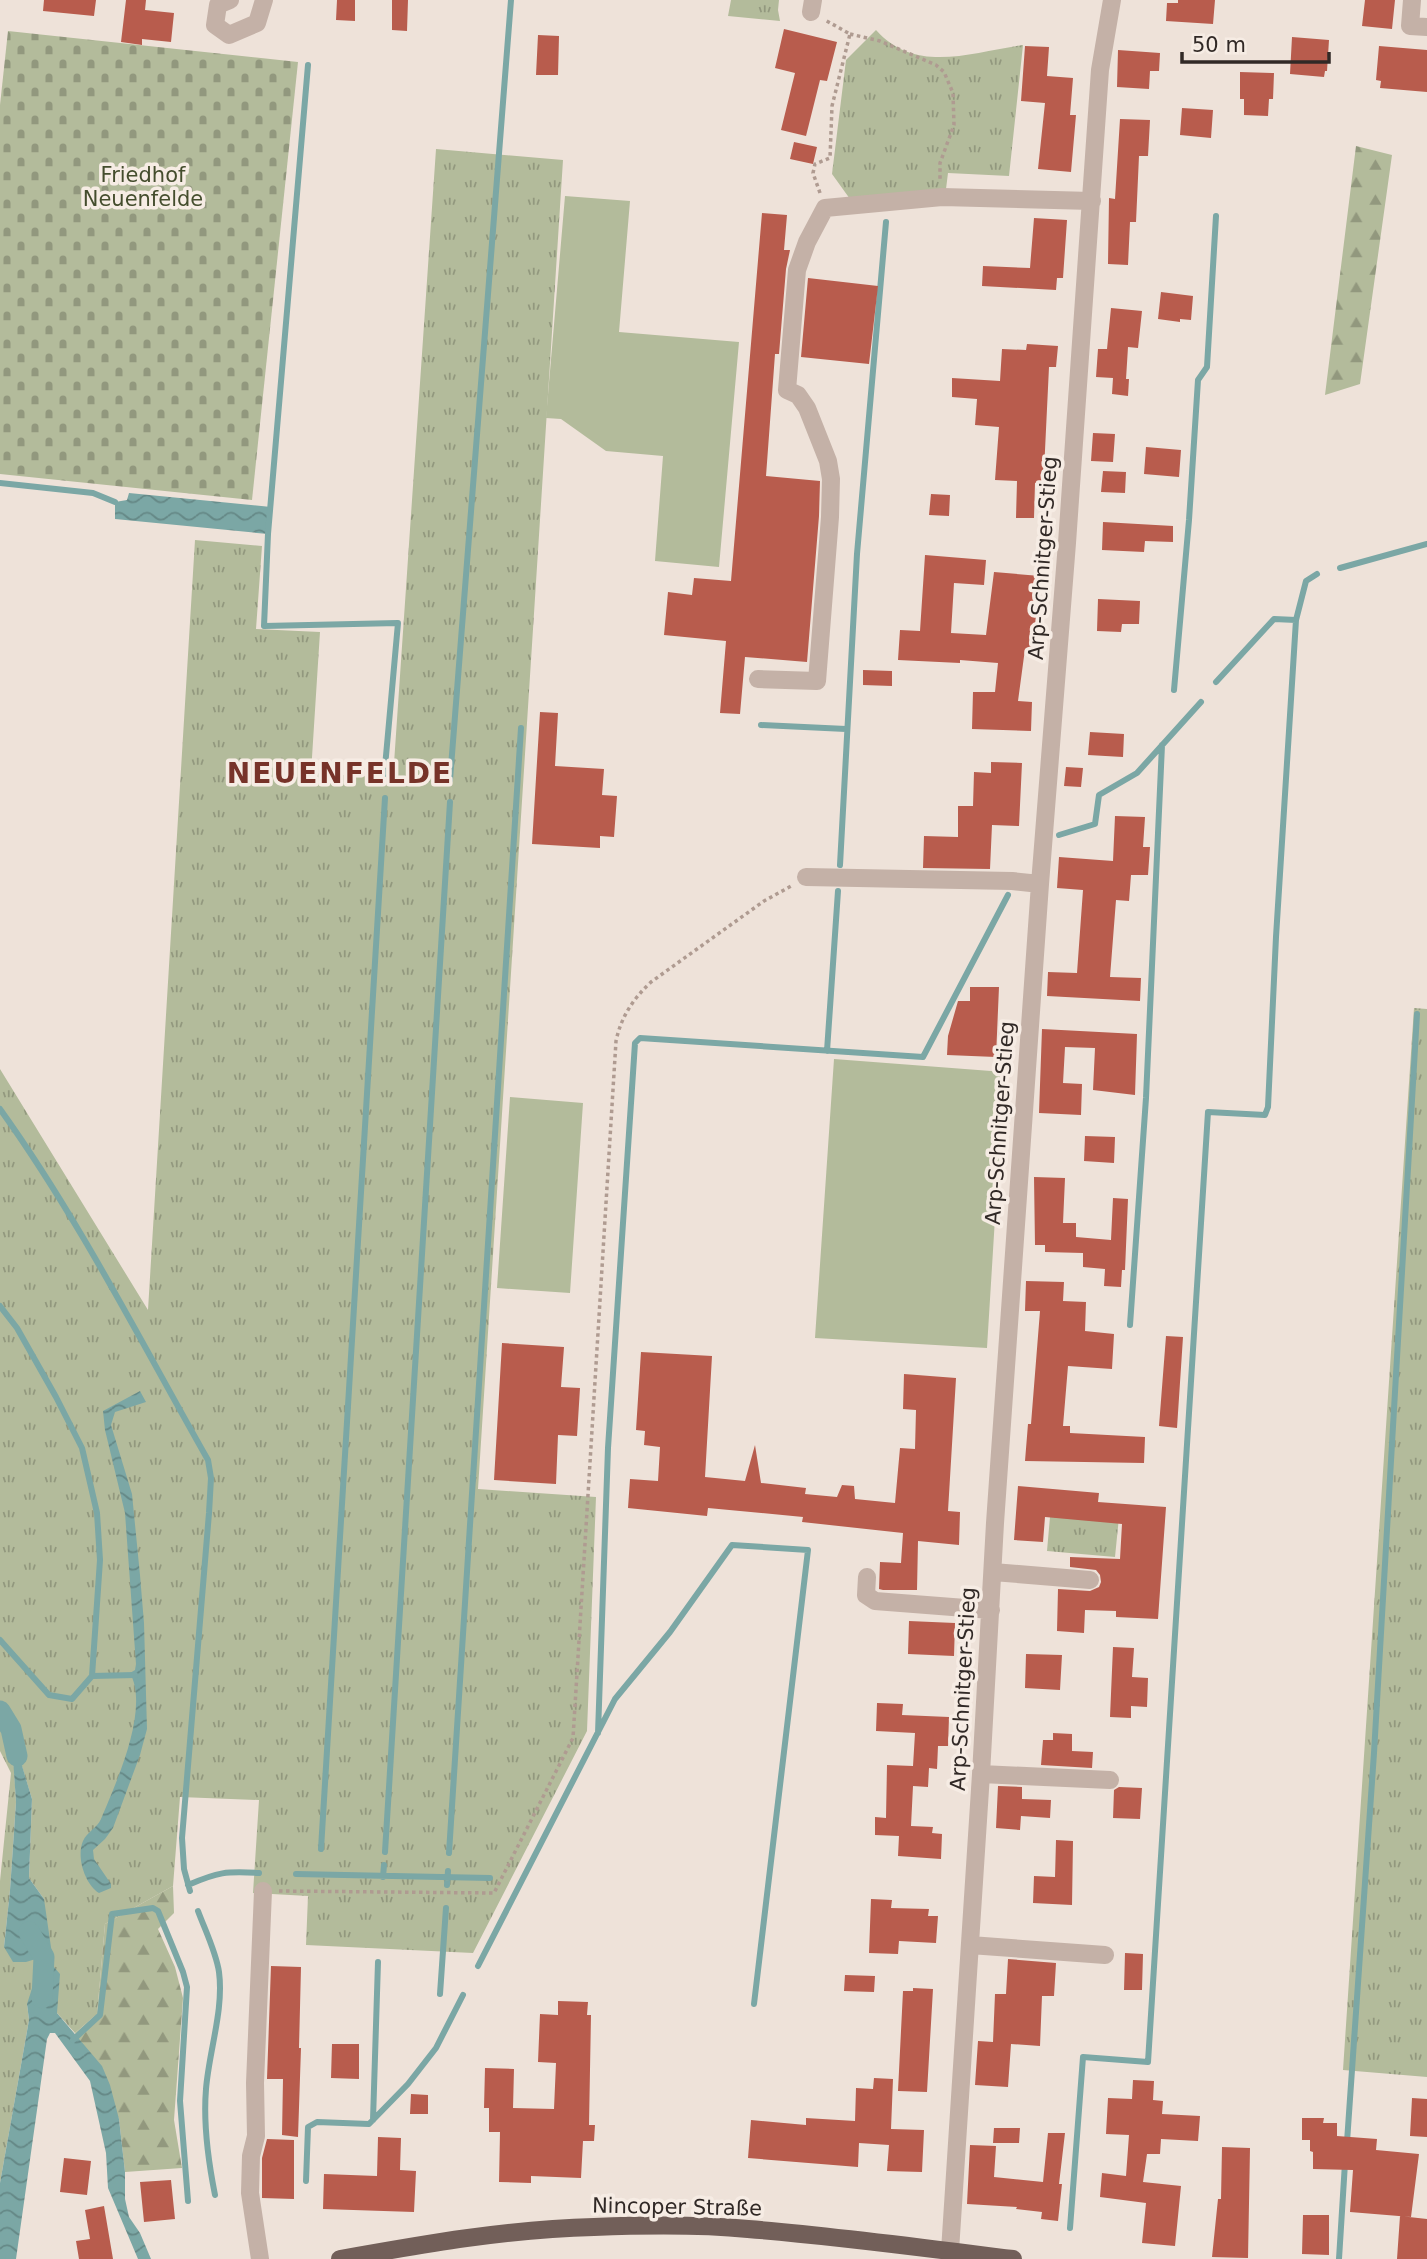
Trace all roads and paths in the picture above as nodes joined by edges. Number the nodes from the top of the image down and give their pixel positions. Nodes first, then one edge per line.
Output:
1 (230, 0) edge
2 (261, 0) edge
3 (1112, 0) edge
4 (1412, 0) edge
5 (812, 6) edge
6 (1427, 27) edge
7 (850, 34) junction
8 (942, 197) junction
9 (1092, 201) junction
10 (825, 208) junction
11 (758, 679) dead end
12 (806, 877) joint
13 (1040, 884) junction
14 (993, 1572) junction
15 (867, 1577) dead end
16 (1090, 1580) dead end
17 (991, 1610) junction
18 (981, 1774) junction
19 (1110, 1780) dead end
20 (263, 1891) joint
21 (970, 1945) junction
22 (1105, 1955) dead end
23 (950, 2251) junction
24 (376, 2256) edge
25 (260, 2259) edge
26 (340, 2259) edge
27 (1013, 2259) edge

1 - 2 street
3 - 9 street, Arp-Schnitger-Stieg
4 - 6 street
5 - 7 path
7 - 8 path
7 - 10 path
8 - 9 street
8 - 10 street
9 - 13 street, Arp-Schnitger-Stieg
10 - 11 street
12 - 13 street
12 - 20 path
13 - 14 street, Arp-Schnitger-Stieg
14 - 16 street
14 - 17 street, Arp-Schnitger-Stieg
15 - 17 street
17 - 18 street, Arp-Schnitger-Stieg
18 - 19 street
18 - 21 street, Arp-Schnitger-Stieg
20 - 25 street
21 - 22 street
21 - 23 street, Arp-Schnitger-Stieg
23 - 24 main road, Nincoper Straße
23 - 27 main road, Nincoper Straße
24 - 26 main road, Nincoper Straße

